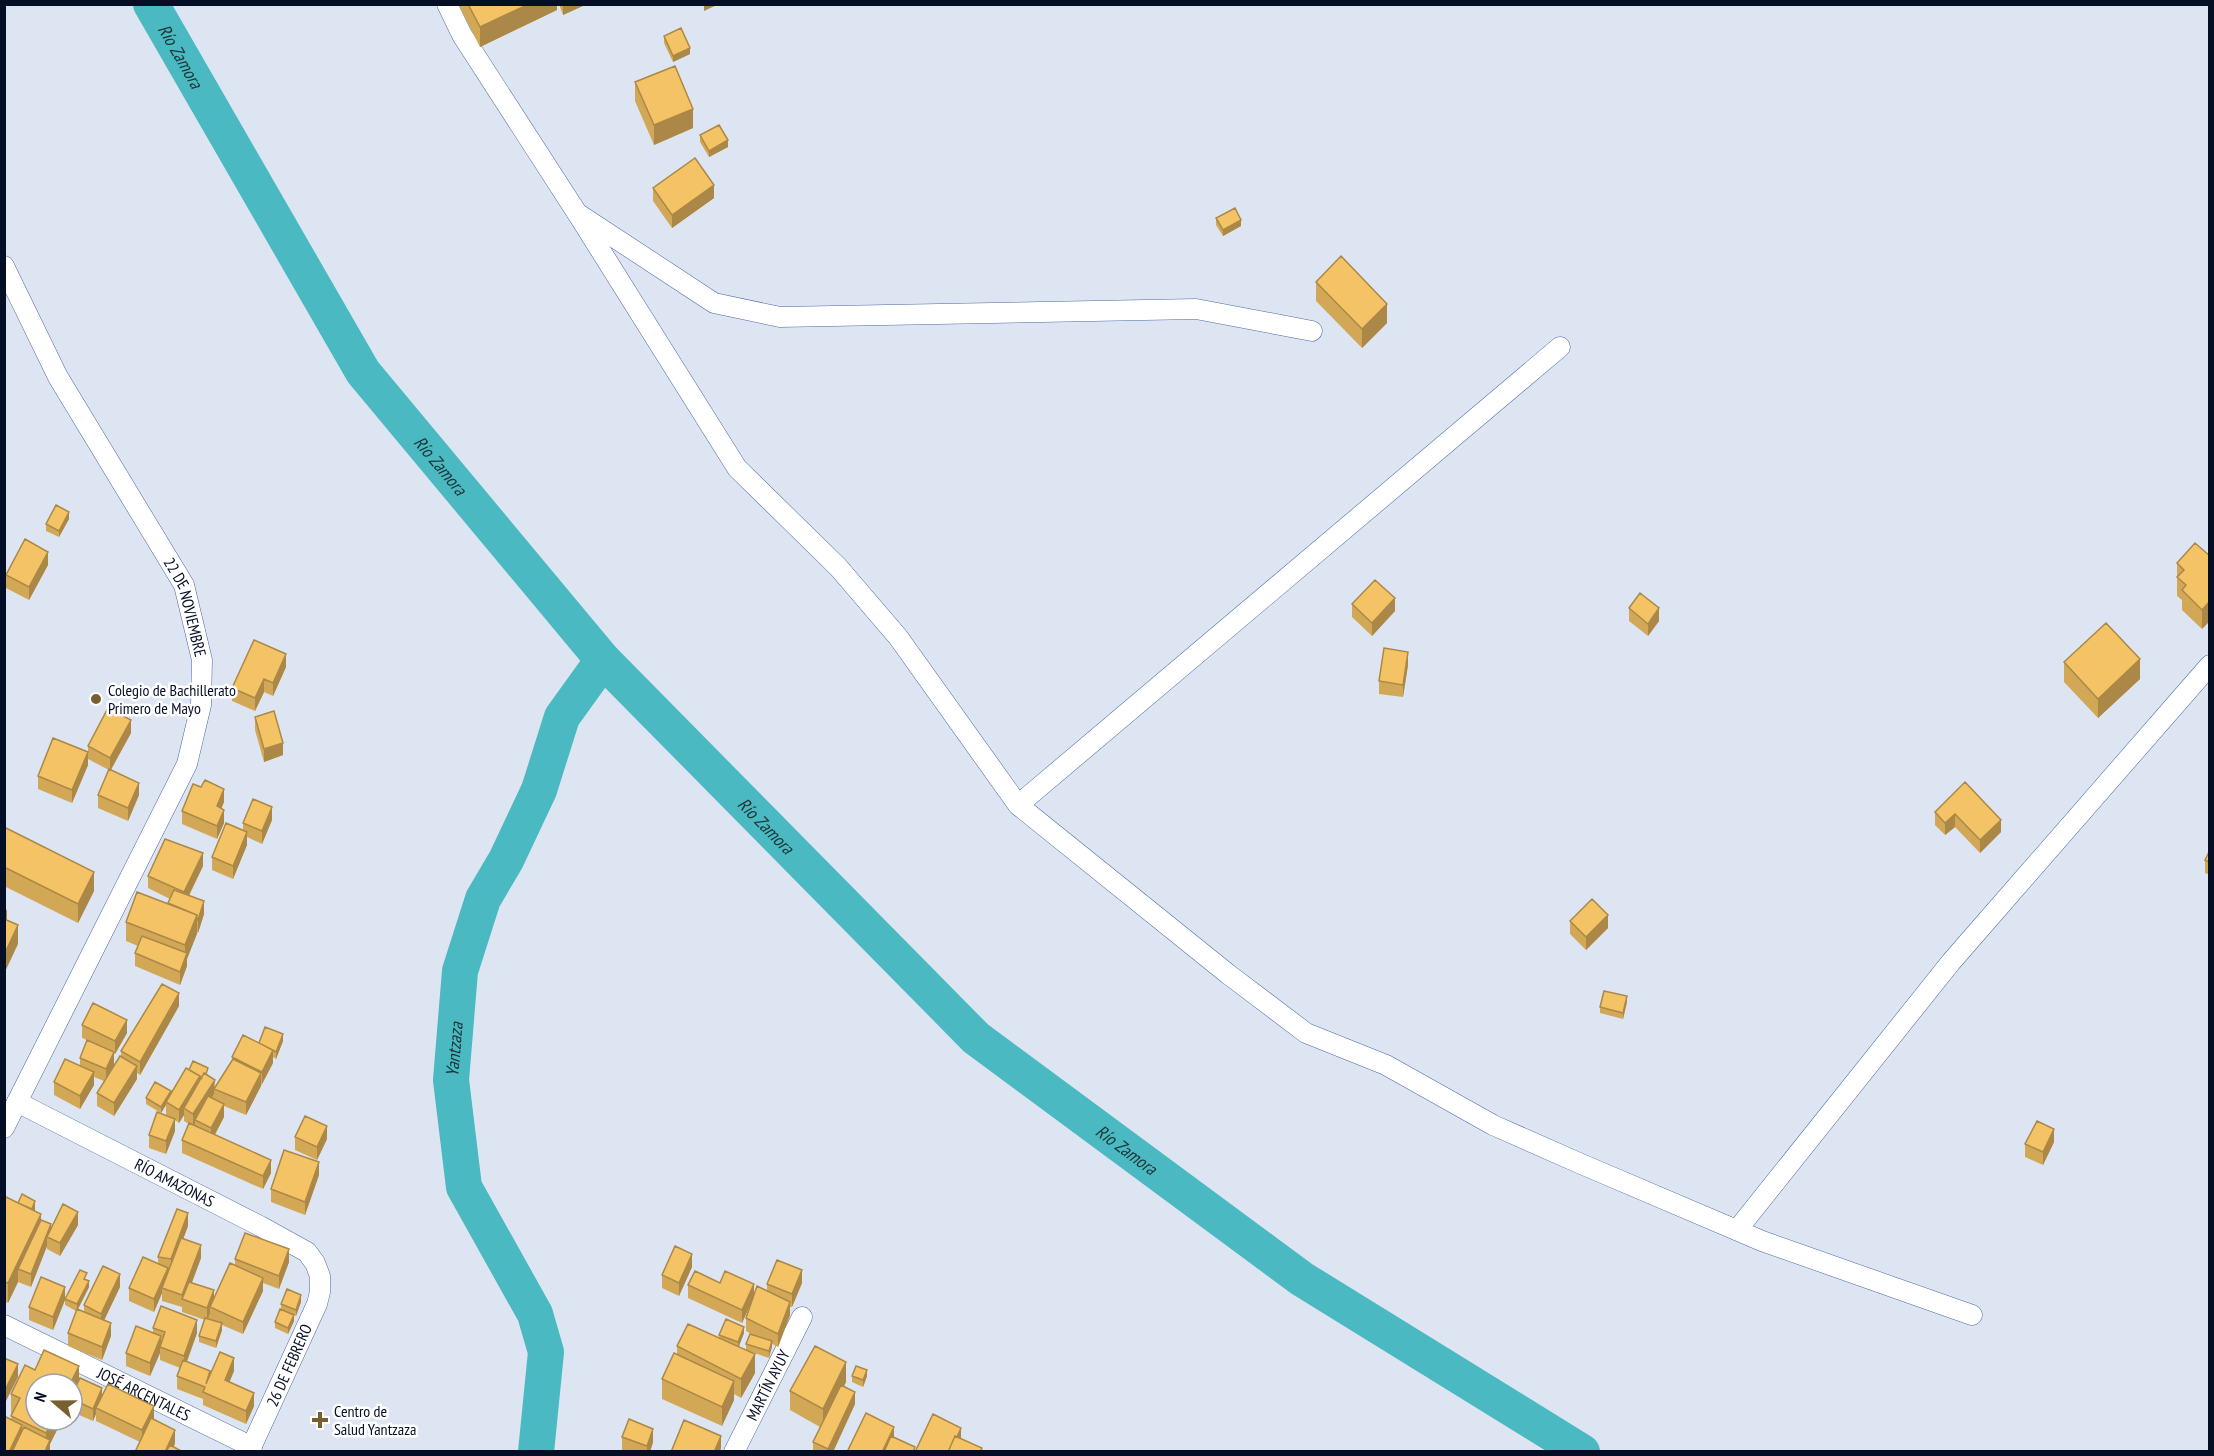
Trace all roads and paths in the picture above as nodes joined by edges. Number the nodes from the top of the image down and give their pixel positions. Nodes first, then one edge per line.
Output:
1 (447, 4) edge
2 (577, 213) junction
3 (4, 266) edge
4 (1312, 331) dead end
5 (1560, 347) dead end
6 (2210, 665) edge
7 (1018, 805) junction
8 (17, 1102) junction
9 (4, 1128) edge
10 (1737, 1230) junction
11 (320, 1276) joint
12 (1972, 1315) dead end
13 (802, 1317) dead end
14 (4, 1326) edge
15 (251, 1449) edge
16 (739, 1450) edge

1 - 2 street
2 - 4 street
2 - 7 street
3 - 8 street, 22 DE NOVIEMBRE
5 - 7 street
6 - 10 street
7 - 10 street
8 - 9 street, 22 DE NOVIEMBRE
8 - 11 street, RÍO AMAZONAS
10 - 12 street
11 - 15 street, 26 DE FEBRERO
13 - 16 street, MARTÍN AYUY
14 - 15 street, JOSÉ ARCENTALES

